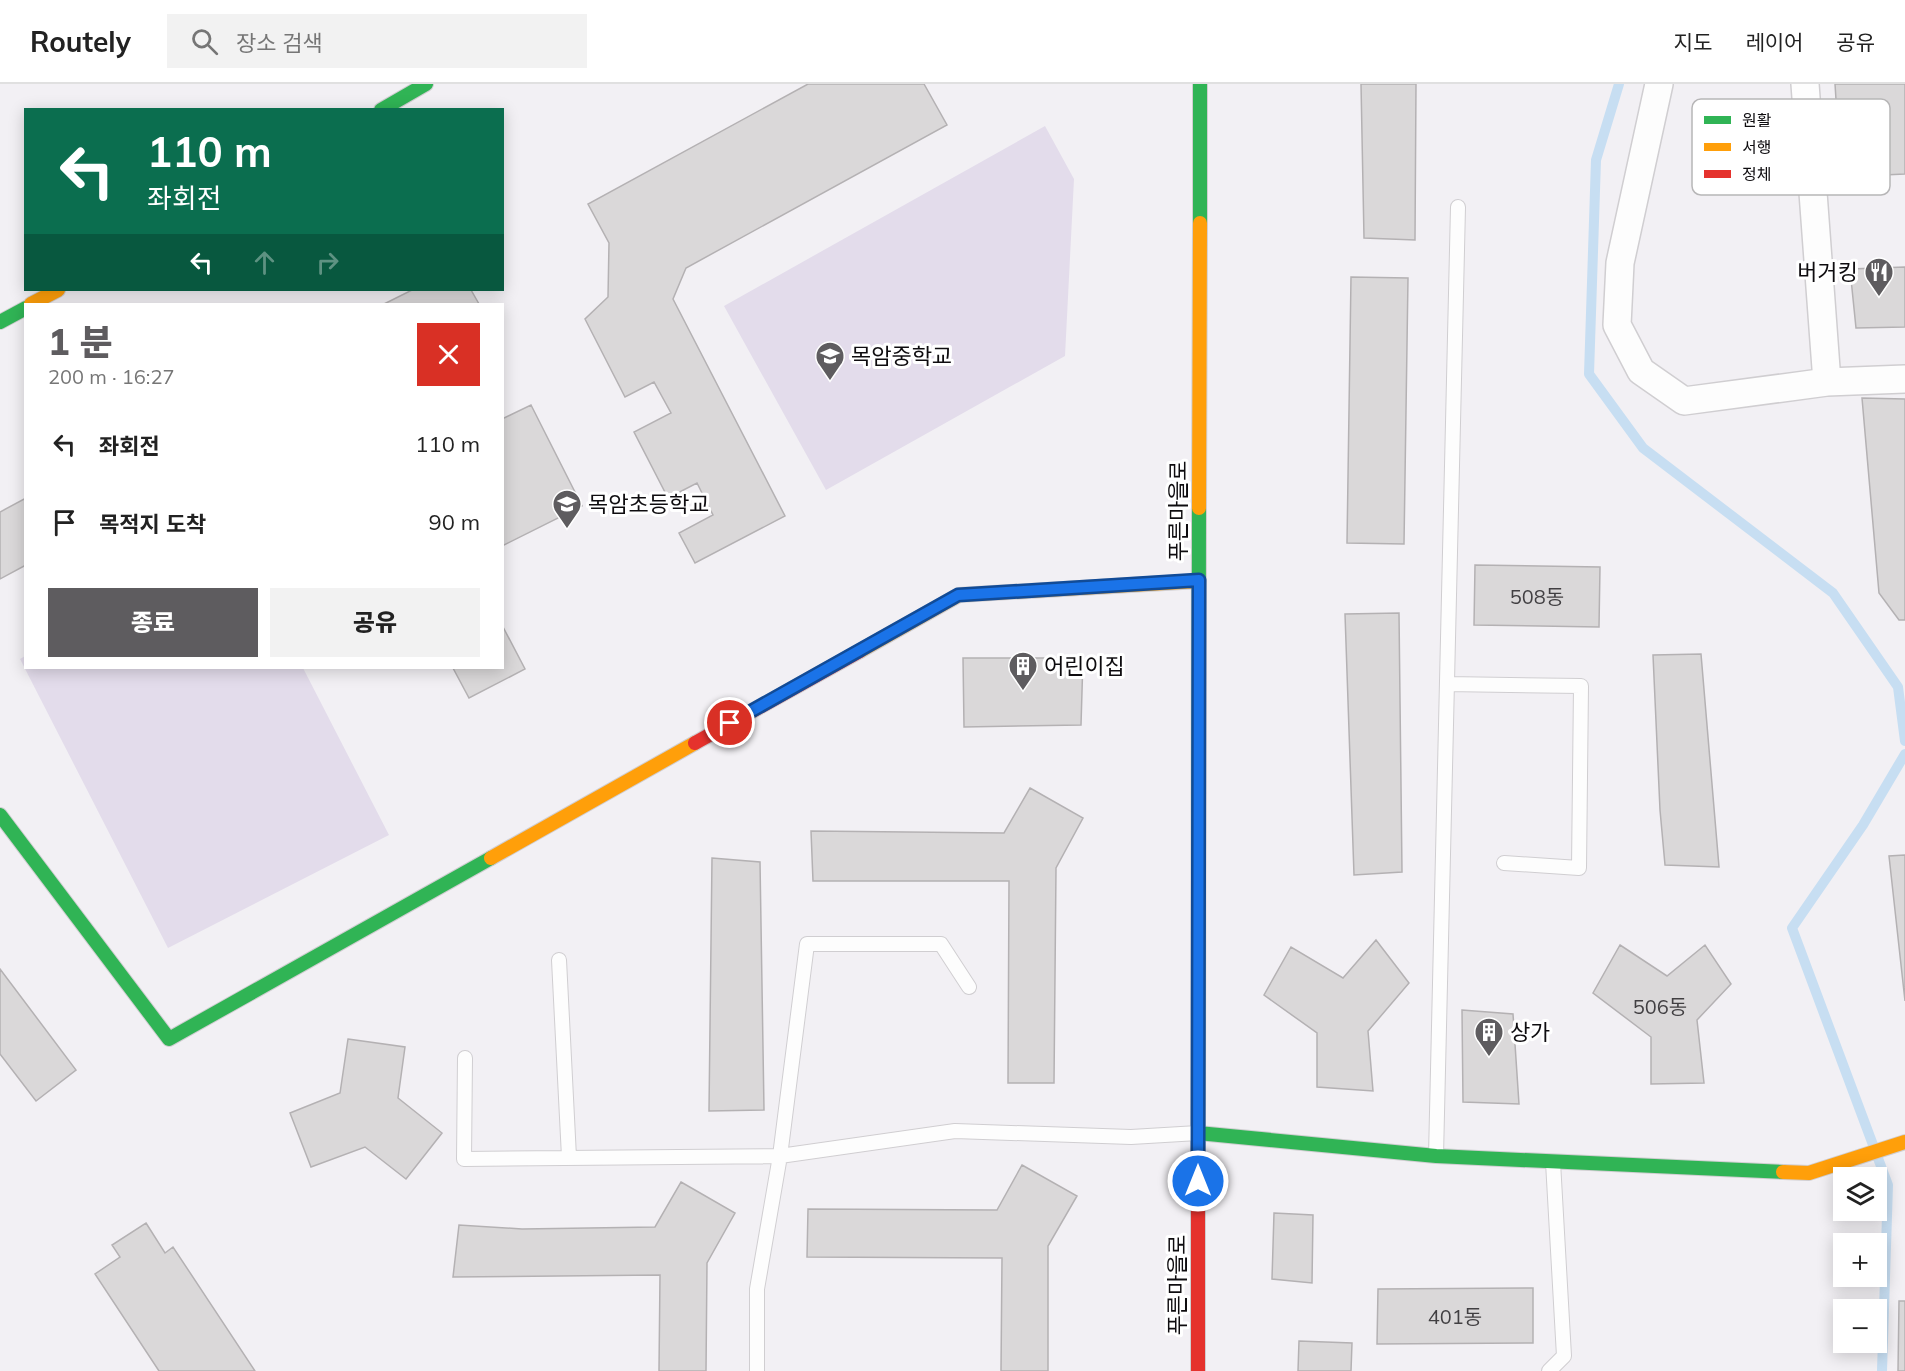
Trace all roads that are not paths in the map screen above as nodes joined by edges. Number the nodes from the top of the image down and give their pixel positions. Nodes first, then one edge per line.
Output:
1 (426, 84) edge
2 (1200, 84) edge
3 (1659, 84) edge
4 (1805, 84) edge
5 (1806, 99) edge
6 (384, 108) edge
7 (1813, 195) edge
8 (1458, 207) dead end
9 (56, 291) edge
10 (33, 303) edge
11 (24, 309) edge
12 (0, 322) edge
13 (1905, 379) edge
14 (1827, 382) junction
15 (1199, 580) junction
16 (1447, 684) junction
17 (0, 815) edge
18 (1504, 863) dead end
19 (559, 960) dead end
20 (969, 987) dead end
21 (465, 1058) dead end
22 (1198, 1133) junction
23 (1905, 1142) edge
24 (780, 1156) junction
25 (1436, 1156) junction
26 (568, 1157) junction
27 (1552, 1162) junction
28 (757, 1371) edge
29 (1198, 1371) edge
30 (1549, 1371) edge

1 - 6 street
2 - 15 street, 푸른마을로
3 - 14 street
4 - 5 street
7 - 14 street
8 - 16 lane
9 - 10 street
11 - 12 street
13 - 14 street
15 - 17 street
15 - 22 street, 푸른마을로
16 - 18 lane
16 - 25 lane
19 - 26 lane
20 - 24 lane
21 - 26 lane
22 - 24 lane
22 - 25 street
22 - 29 street, 푸른마을로
23 - 27 street
24 - 26 lane
24 - 28 lane
25 - 27 street
27 - 30 lane

